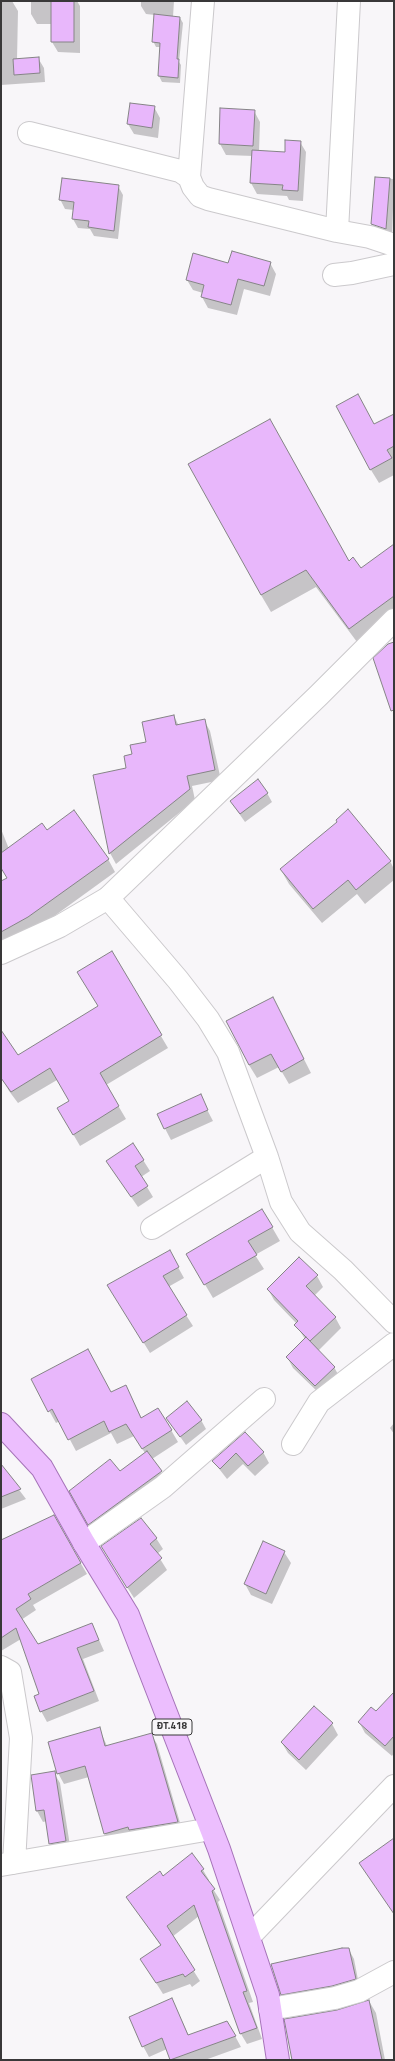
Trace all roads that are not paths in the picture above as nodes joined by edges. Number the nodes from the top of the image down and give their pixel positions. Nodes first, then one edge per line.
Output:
1 (203, 1) edge
2 (349, 1) edge
3 (29, 133) dead end
4 (190, 177) junction
5 (337, 231) junction
6 (394, 245) edge
7 (394, 264) edge
8 (334, 275) dead end
9 (394, 620) edge
10 (108, 898) junction
11 (1, 953) edge
12 (267, 1157) junction
13 (152, 1228) dead end
14 (394, 1322) edge
15 (394, 1344) edge
16 (264, 1399) dead end
17 (1, 1424) edge
18 (293, 1444) dead end
19 (84, 1543) junction
20 (1, 1667) edge
21 (394, 1786) edge
22 (211, 1829) junction
23 (7, 1864) edge
24 (249, 1937) junction
25 (394, 1972) edge
26 (270, 2009) junction
27 (278, 2060) edge

1 - 4 street
2 - 5 street
3 - 4 street
4 - 5 street
5 - 6 street
7 - 8 street
9 - 10 street
10 - 11 street
10 - 12 street
12 - 13 street
12 - 14 street
15 - 18 street
16 - 19 street
17 - 19 main road, ĐT.418
19 - 22 main road, ĐT.418
20 - 23 street
21 - 24 street
22 - 23 street
22 - 24 main road, ĐT.418
24 - 26 main road, ĐT.418
25 - 26 street
26 - 27 main road, ĐT.418

